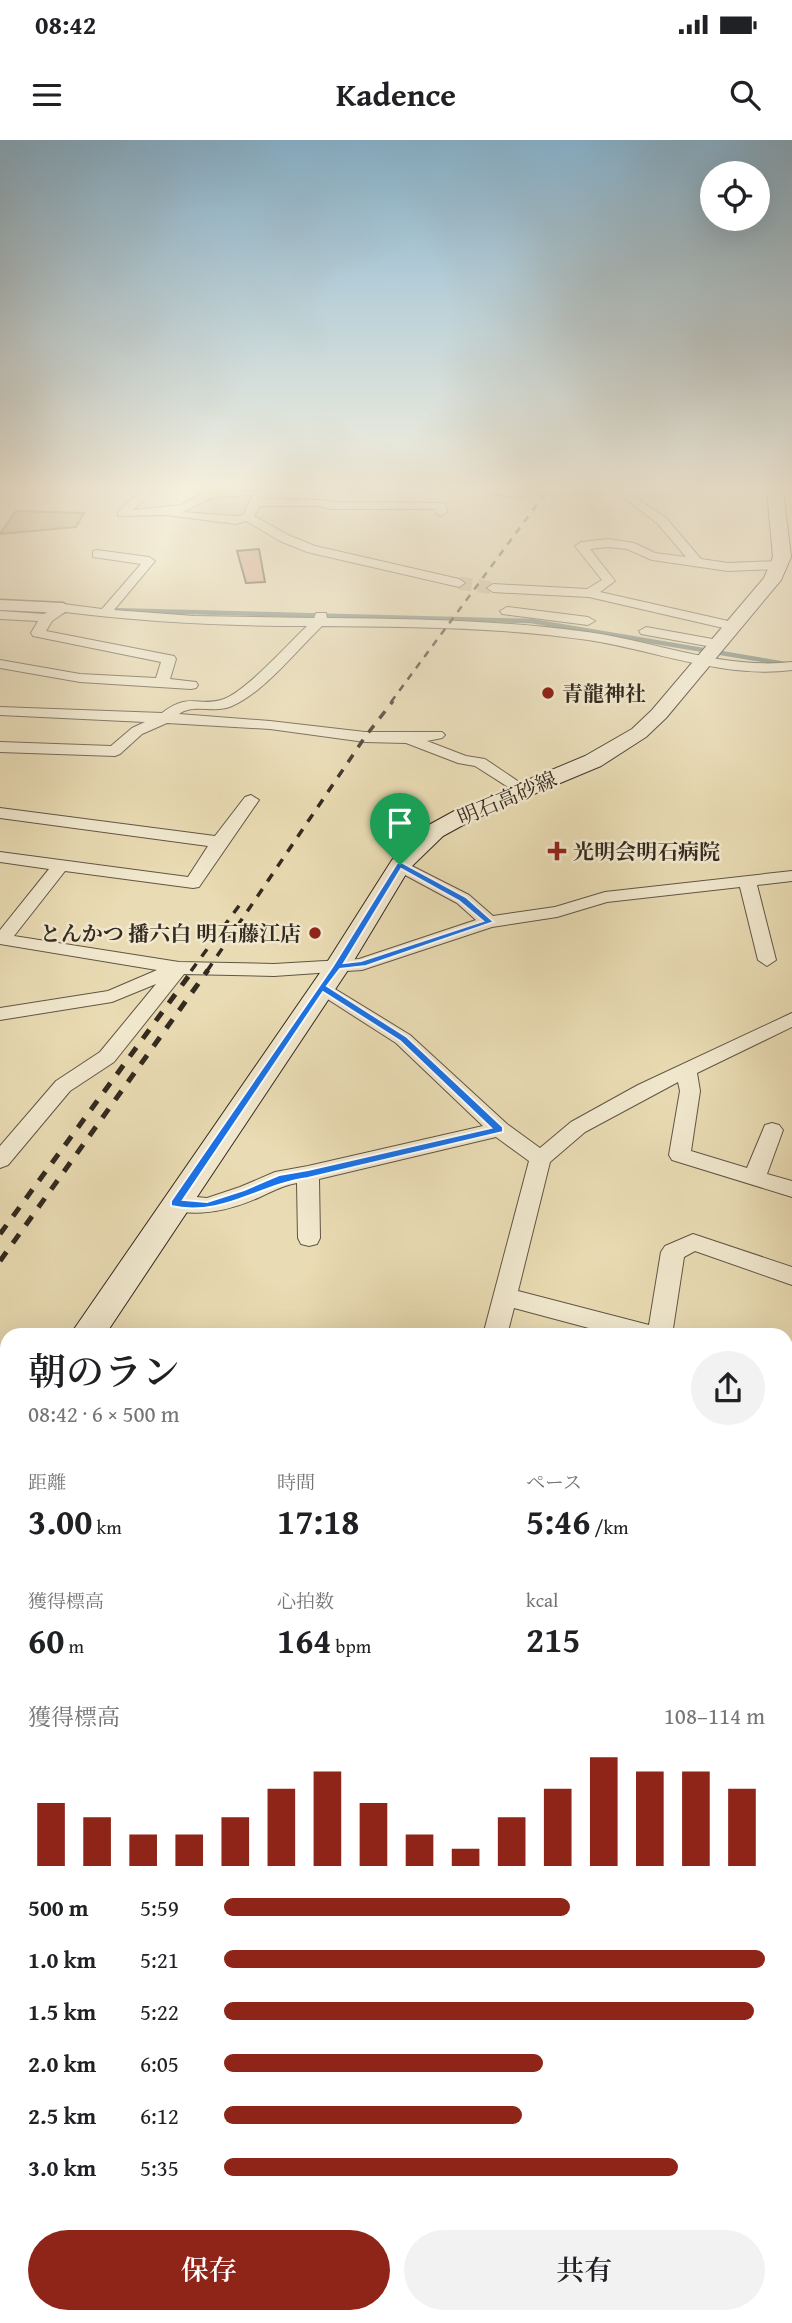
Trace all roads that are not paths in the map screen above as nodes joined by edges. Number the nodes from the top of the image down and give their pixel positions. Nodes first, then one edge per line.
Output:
1 (124, 593) edge
2 (589, 593) edge
3 (761, 593) edge
4 (63, 608) junction
5 (3, 610) edge
6 (107, 610) junction
7 (463, 610) tunnel mouth
8 (491, 611) tunnel mouth
9 (321, 615) junction
10 (47, 618) junction
11 (608, 625) dead end
12 (732, 626) junction
13 (636, 629) dead end
14 (712, 650) junction
15 (0, 664) edge
16 (792, 666) edge
17 (162, 683) junction
18 (191, 685) dead end
19 (0, 711) edge
20 (165, 718) junction
21 (437, 735) dead end
22 (408, 738) junction
23 (0, 747) edge
24 (522, 791) junction
25 (251, 800) dead end
26 (6, 813) edge
27 (0, 828) edge
28 (219, 842) junction
29 (0, 857) edge
30 (61, 865) junction
31 (400, 865) junction
32 (792, 876) edge
33 (748, 882) junction
34 (489, 922) junction
35 (1, 939) edge
36 (767, 960) dead end
37 (179, 968) junction
38 (329, 977) junction
39 (0, 1014) edge
40 (792, 1019) edge
41 (686, 1070) junction
42 (499, 1129) junction
43 (772, 1130) dead end
44 (0, 1160) edge
45 (540, 1160) junction
46 (308, 1174) junction
47 (755, 1177) junction
48 (792, 1189) edge
49 (175, 1203) junction
50 (309, 1238) dead end
51 (792, 1276) edge
52 (505, 1297) junction
53 (92, 1328) edge
54 (497, 1328) edge
55 (623, 1328) edge
56 (661, 1328) edge

1 - 6 street
2 - 12 street
3 - 12 main road, 明石高砂線
4 - 5 street
4 - 6 street
4 - 10 street
5 - 10 street
6 - 9 street
7 - 9 street
8 - 11 street
9 - 14 street
9 - 20 street
10 - 17 street
12 - 14 main road, 明石高砂線
13 - 14 street
14 - 16 street
14 - 24 main road, 明石高砂線
15 - 17 street
17 - 18 street
19 - 20 street
20 - 22 street
20 - 23 street
21 - 22 street
22 - 24 street
24 - 31 main road, 明石高砂線
25 - 28 street
26 - 27 street
26 - 28 street
28 - 30 street
29 - 30 street
30 - 35 street
31 - 34 street
31 - 38 main road, 明石高砂線
32 - 33 street
33 - 34 street
33 - 36 street
34 - 38 street
35 - 37 street
37 - 38 street
37 - 39 street
37 - 44 street
38 - 42 street
38 - 49 main road, 明石高砂線
40 - 41 street
41 - 45 street
41 - 47 street
42 - 45 street
42 - 46 street
43 - 47 street
45 - 52 street
46 - 49 street
46 - 50 street
47 - 48 street
49 - 53 main road, 明石高砂線
51 - 56 street
52 - 54 street
52 - 55 street

